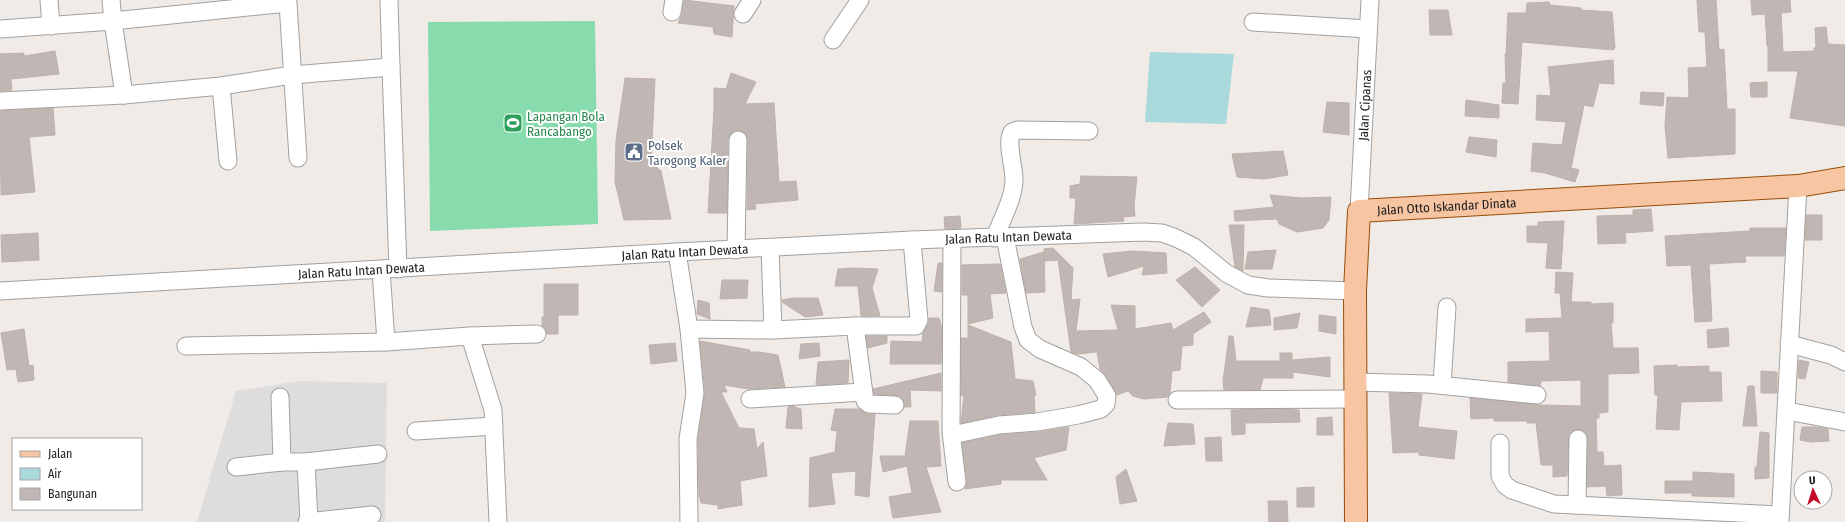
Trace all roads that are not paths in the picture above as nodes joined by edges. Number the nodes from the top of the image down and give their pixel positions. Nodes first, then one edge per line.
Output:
1 (49, 0) edge
2 (111, 0) edge
3 (389, 0) edge
4 (752, 0) edge
5 (860, 0) edge
6 (1374, 0) edge
7 (288, 1) edge
8 (743, 14) dead end
9 (113, 21) junction
10 (1253, 22) dead end
11 (51, 26) junction
12 (0, 29) edge
13 (1368, 29) junction
14 (833, 40) dead end
15 (391, 67) junction
16 (292, 75) junction
17 (221, 86) junction
18 (124, 95) junction
19 (0, 101) edge
20 (1089, 131) dead end
21 (738, 140) dead end
22 (298, 158) dead end
23 (228, 161) dead end
24 (1845, 178) edge
25 (1798, 186) junction
26 (1359, 211) junction
27 (1000, 238) junction
28 (952, 239) junction
29 (912, 240) junction
30 (770, 248) junction
31 (736, 250) junction
32 (677, 252) junction
33 (389, 270) junction
34 (0, 291) edge
35 (1355, 291) junction
36 (1447, 307) dead end
37 (855, 326) junction
38 (689, 329) junction
39 (772, 330) junction
40 (537, 334) dead end
41 (470, 336) junction
42 (386, 342) junction
43 (1789, 344) junction
44 (186, 346) dead end
45 (1845, 362) edge
46 (1442, 385) junction
47 (1356, 390) junction
48 (863, 392) junction
49 (1537, 395) dead end
50 (280, 397) dead end
51 (750, 398) dead end
52 (1177, 400) dead end
53 (895, 405) dead end
54 (1787, 411) junction
55 (1845, 422) edge
56 (494, 426) junction
57 (416, 430) dead end
58 (952, 435) junction
59 (1578, 439) dead end
60 (1500, 443) dead end
61 (378, 454) dead end
62 (282, 462) junction
63 (306, 462) junction
64 (236, 467) dead end
65 (957, 482) dead end
66 (1577, 505) junction
67 (372, 515) dead end
68 (1780, 518) edge
69 (309, 522) edge
70 (498, 522) edge
71 (689, 522) edge
72 (1356, 522) edge

1 - 11 street
2 - 9 street
3 - 15 street
4 - 8 street
5 - 14 street
6 - 13 street, Jalan Cipanas
7 - 9 street
7 - 16 street
9 - 11 street
9 - 18 street
10 - 13 street
11 - 12 street
13 - 26 street, Jalan Cipanas
15 - 16 street
15 - 33 street
16 - 17 street
16 - 22 street
17 - 18 street
17 - 23 street
18 - 19 street
20 - 27 street
21 - 31 street
24 - 25 main road, Jalan Otto Iskandar Dinata
25 - 26 main road, Jalan Otto Iskandar Dinata
25 - 43 street
26 - 35 main road, Jalan Otto Iskandar Dinata
27 - 28 street, Jalan Ratu Intan Dewata
27 - 35 street, Jalan Ratu Intan Dewata
27 - 58 street
28 - 29 street, Jalan Ratu Intan Dewata
28 - 58 street
29 - 30 street, Jalan Ratu Intan Dewata
29 - 37 street
30 - 31 street, Jalan Ratu Intan Dewata
30 - 39 street
31 - 32 street, Jalan Ratu Intan Dewata
32 - 33 street, Jalan Ratu Intan Dewata
32 - 38 street
33 - 34 street, Jalan Ratu Intan Dewata
33 - 42 street
35 - 47 main road, Jalan Otto Iskandar Dinata
36 - 46 street
37 - 39 street
37 - 48 street
38 - 39 street
38 - 71 street
40 - 41 street
41 - 42 street
41 - 56 street
42 - 44 street
43 - 45 street
43 - 54 street
46 - 47 street
46 - 49 street
47 - 52 street
47 - 72 main road, Jalan Otto Iskandar Dinata
48 - 51 street
48 - 53 street
50 - 62 street
54 - 55 street
54 - 68 street
56 - 57 street
56 - 70 street
58 - 65 street
59 - 66 street
60 - 66 street
61 - 63 street
62 - 63 street
62 - 64 street
63 - 69 street
66 - 68 street
67 - 69 street

